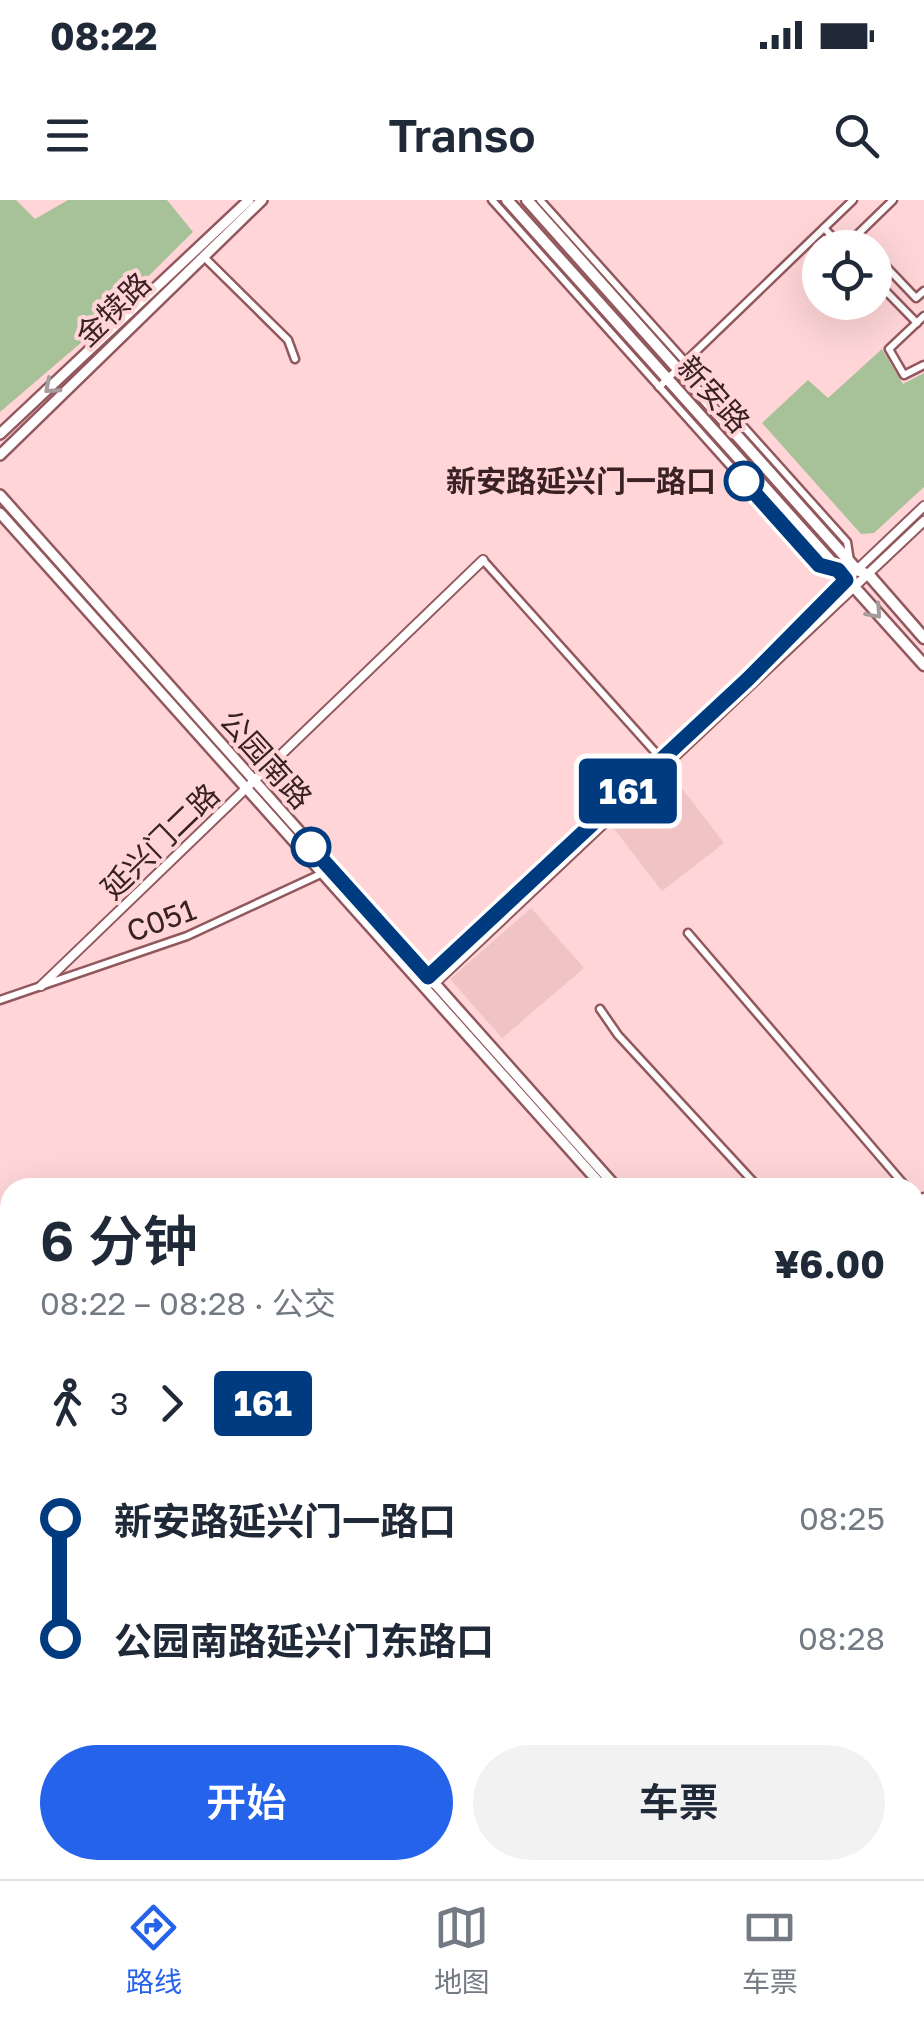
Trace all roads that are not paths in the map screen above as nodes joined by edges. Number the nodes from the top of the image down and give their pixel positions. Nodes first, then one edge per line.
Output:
1 (249, 200) edge
2 (262, 200) edge
3 (492, 200) edge
4 (507, 200) edge
5 (527, 200) edge
6 (540, 200) edge
7 (854, 200) edge
8 (893, 200) edge
9 (824, 228) joint
10 (861, 230) edge
11 (204, 256) junction
12 (892, 273) edge
13 (924, 290) edge
14 (892, 298) edge
15 (924, 316) edge
16 (916, 323) junction
17 (295, 359) dead end
18 (924, 365) edge
19 (682, 366) junction
20 (663, 384) junction
21 (0, 434) edge
22 (0, 455) edge
23 (0, 495) edge
24 (924, 506) edge
25 (0, 513) edge
26 (924, 521) edge
27 (482, 560) joint
28 (859, 569) junction
29 (846, 579) junction
30 (924, 638) edge
31 (924, 665) edge
32 (664, 762) junction
33 (250, 786) junction
34 (326, 871) junction
35 (688, 933) dead end
36 (431, 981) junction
37 (41, 986) junction
38 (0, 1000) edge
39 (600, 1009) dead end
40 (595, 1178) edge
41 (607, 1178) edge
42 (751, 1178) edge
43 (899, 1178) edge

1 -> 21 main road, 金犊路
2 - 11 main road, 金犊路
3 - 20 street
4 - 20 main road, 新安路
5 - 19 main road, 新安路
6 - 19 street
7 - 9 street
8 - 10 street
9 - 19 street
11 - 17 street
11 - 22 main road, 金犊路
12 - 13 street
14 - 16 street
15 - 16 street
16 - 18 street
19 - 20 street
19 - 28 main road, 新安路
20 - 29 main road, 新安路
23 - 33 main road, 公园南路
24 - 28 street
25 - 33 main road, 公园南路
26 - 28 street
27 - 32 street
27 - 33 street, 延兴门二路
28 - 29 street
28 - 30 main road, 新安路
29 -> 31 main road, 新安路
29 - 32 street
32 - 36 street
33 - 34 main road, 公园南路
33 - 37 street, 延兴门二路
34 - 36 main road, 公园南路
34 - 37 street, C051
34 - 40 main road, 公园南路
35 - 43 street
36 - 41 main road, 公园南路
37 - 38 street, C051
39 - 42 street

